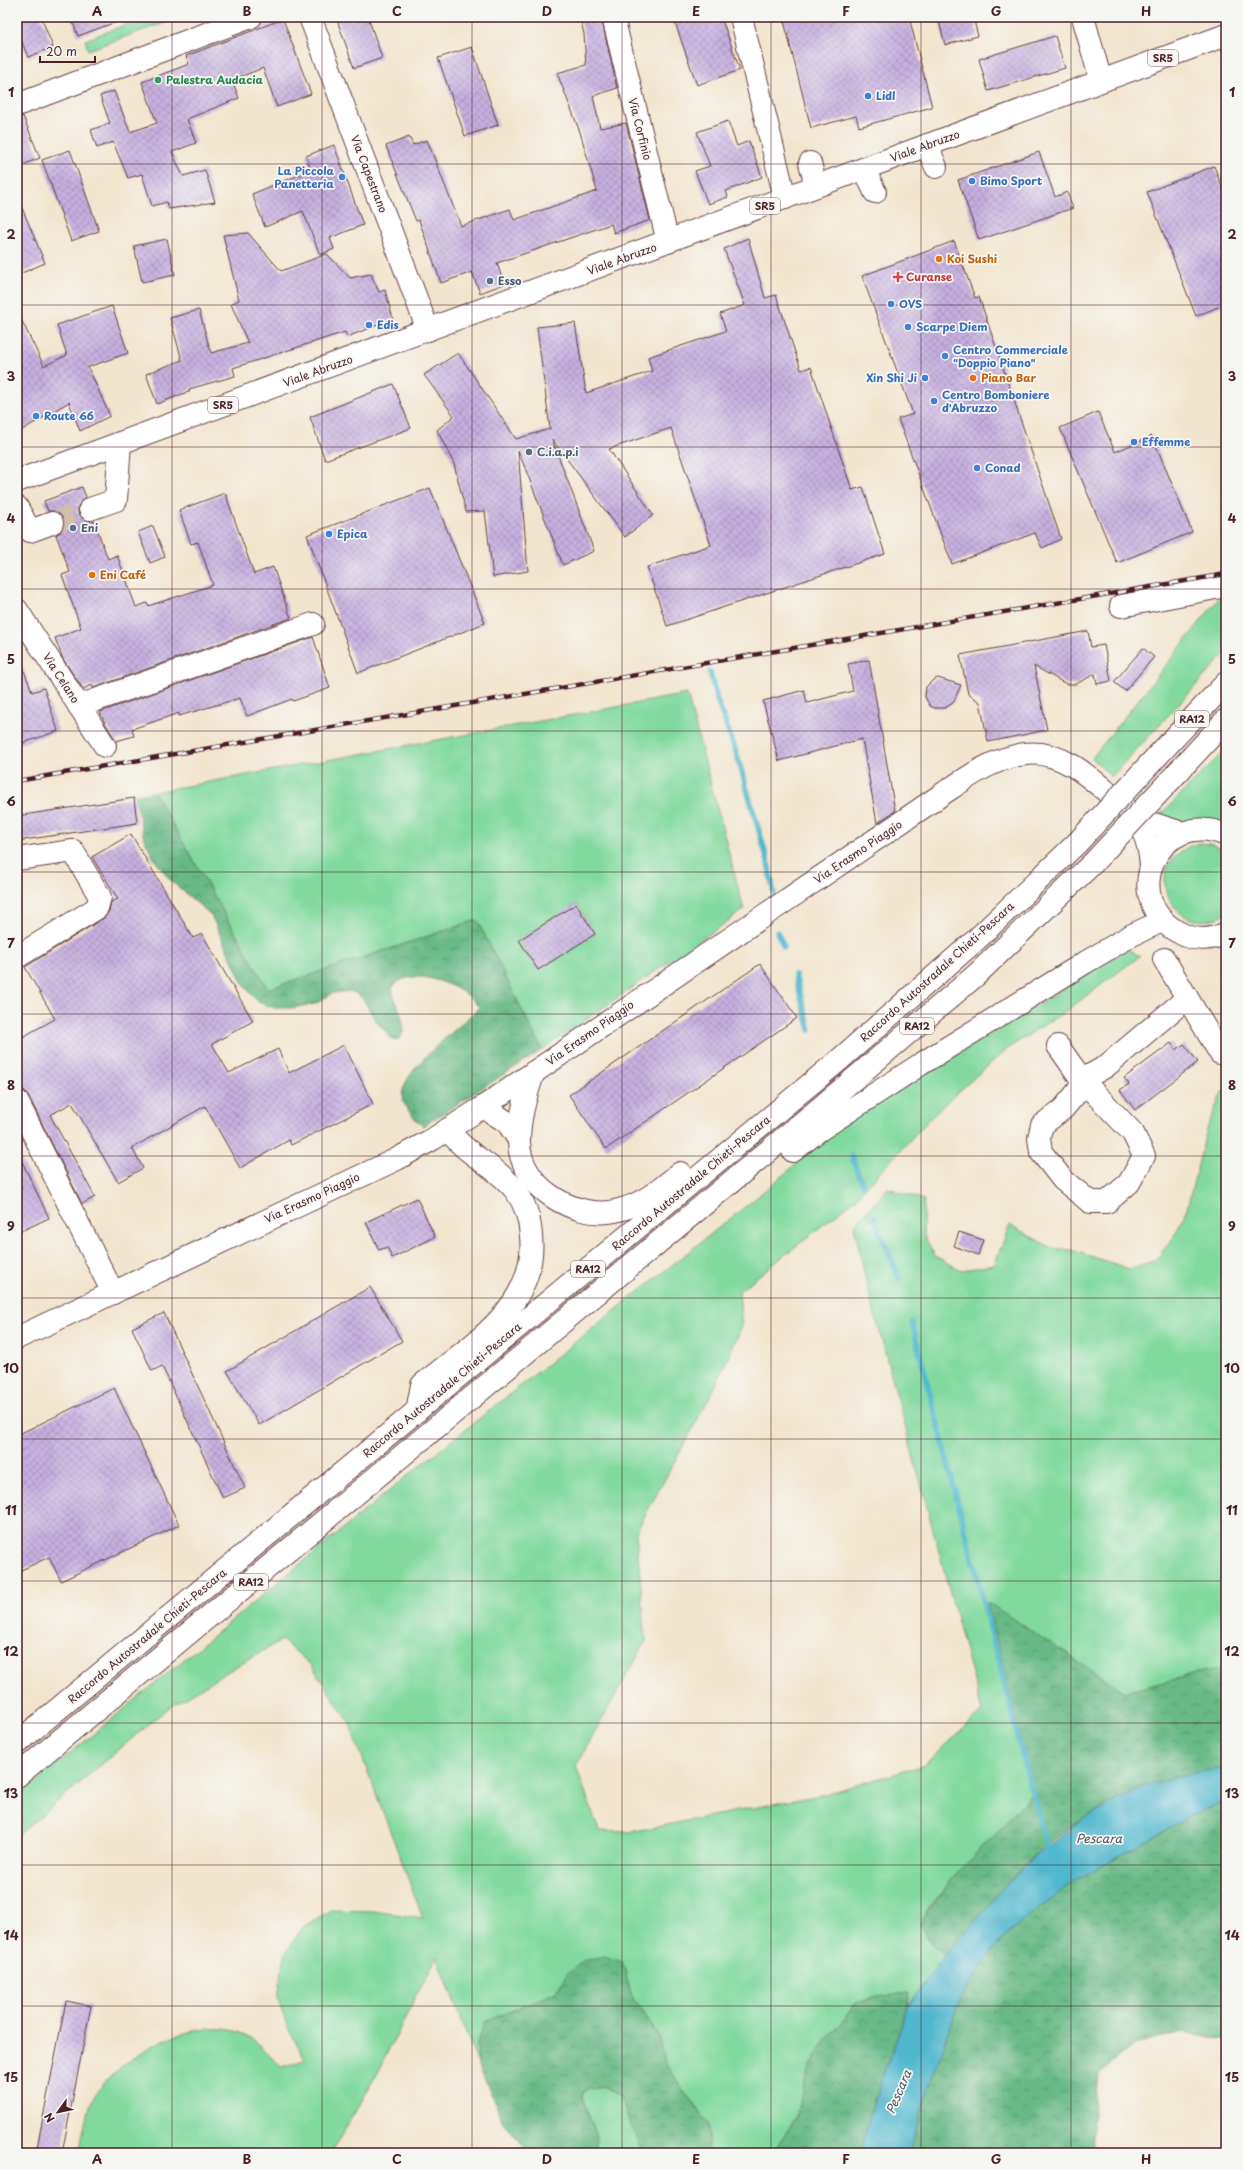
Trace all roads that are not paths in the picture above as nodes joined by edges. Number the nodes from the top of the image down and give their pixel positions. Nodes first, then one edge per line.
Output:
1 (251, 17) edge
2 (310, 17) edge
3 (613, 17) edge
4 (741, 17) edge
5 (1083, 17) edge
6 (1226, 35) edge
7 (1101, 81) junction
8 (17, 105) edge
9 (927, 145) junction
10 (810, 163) dead end
11 (936, 167) dead end
12 (864, 169) junction
13 (816, 186) junction
14 (875, 192) dead end
15 (786, 198) junction
16 (668, 242) junction
17 (428, 330) junction
18 (120, 443) junction
19 (17, 481) edge
20 (17, 507) edge
21 (90, 509) tunnel mouth
22 (52, 523) tunnel mouth
23 (1226, 586) edge
24 (1121, 606) dead end
25 (17, 610) edge
26 (313, 624) dead end
27 (1226, 683) edge
28 (79, 706) junction
29 (1226, 720) edge
30 (105, 746) dead end
31 (1135, 818) junction
32 (1182, 833) junction
33 (1226, 835) edge
34 (17, 860) edge
35 (1151, 867) junction
36 (1162, 921) junction
37 (1224, 936) edge
38 (17, 957) edge
39 (1164, 959) dead end
40 (1186, 998) junction
41 (1058, 1046) dead end
42 (1220, 1053) dead end
43 (534, 1072) junction
44 (1082, 1080) junction
45 (17, 1101) edge
46 (483, 1107) junction
47 (758, 1127) junction
48 (448, 1129) junction
49 (519, 1140) junction
50 (734, 1181) junction
51 (113, 1293) junction
52 (17, 1338) edge
53 (417, 1411) junction
54 (17, 1744) edge
55 (17, 1776) edge

1 - 8 main road
2 - 17 main road, Via Capestrano
3 - 16 main road, Via Corfinio
4 - 15 main road
5 - 7 main road
6 - 7 main road, Viale Abruzzo / SR5
7 - 9 main road, Viale Abruzzo / SR5
9 - 11 main road
9 - 12 main road, Viale Abruzzo / SR5
10 - 13 main road
12 - 13 main road, Viale Abruzzo / SR5
12 - 14 main road
13 - 15 main road, Viale Abruzzo / SR5
15 - 16 main road, Viale Abruzzo / SR5
16 - 17 main road, Viale Abruzzo / SR5
17 - 18 main road, Viale Abruzzo / SR5
18 - 19 main road, Viale Abruzzo / SR5
18 - 21 main road
20 - 22 main road
23 - 24 main road
25 - 28 main road, Via Celano
26 - 28 main road
27 - 47 main road, Raccordo Autostradale Chieti-Pescara / RA12, bridge
28 - 30 main road, Via Celano
29 - 50 main road, RA12, bridge
31 - 32 main road, Via Erasmo Piaggio
31 - 35 main road, Via Erasmo Piaggio
31 - 43 main road, Via Erasmo Piaggio
32 - 33 main road
32 - 35 main road
34 - 38 main road
35 - 36 main road
36 - 37 main road
36 - 50 main road
39 - 40 main road
40 - 42 main road
40 - 44 main road
41 - 44 main road
43 - 46 main road, Via Erasmo Piaggio
43 - 49 main road
44 - 44 main road
45 - 51 main road
46 - 48 main road, Via Erasmo Piaggio
46 - 49 main road
47 - 49 main road
47 - 53 main road, Raccordo Autostradale Chieti-Pescara / RA12
48 - 51 main road, Via Erasmo Piaggio
48 - 53 main road
50 - 55 main road, RA12
51 - 52 main road, Via Erasmo Piaggio
53 - 54 main road, Raccordo Autostradale Chieti-Pescara / RA12

